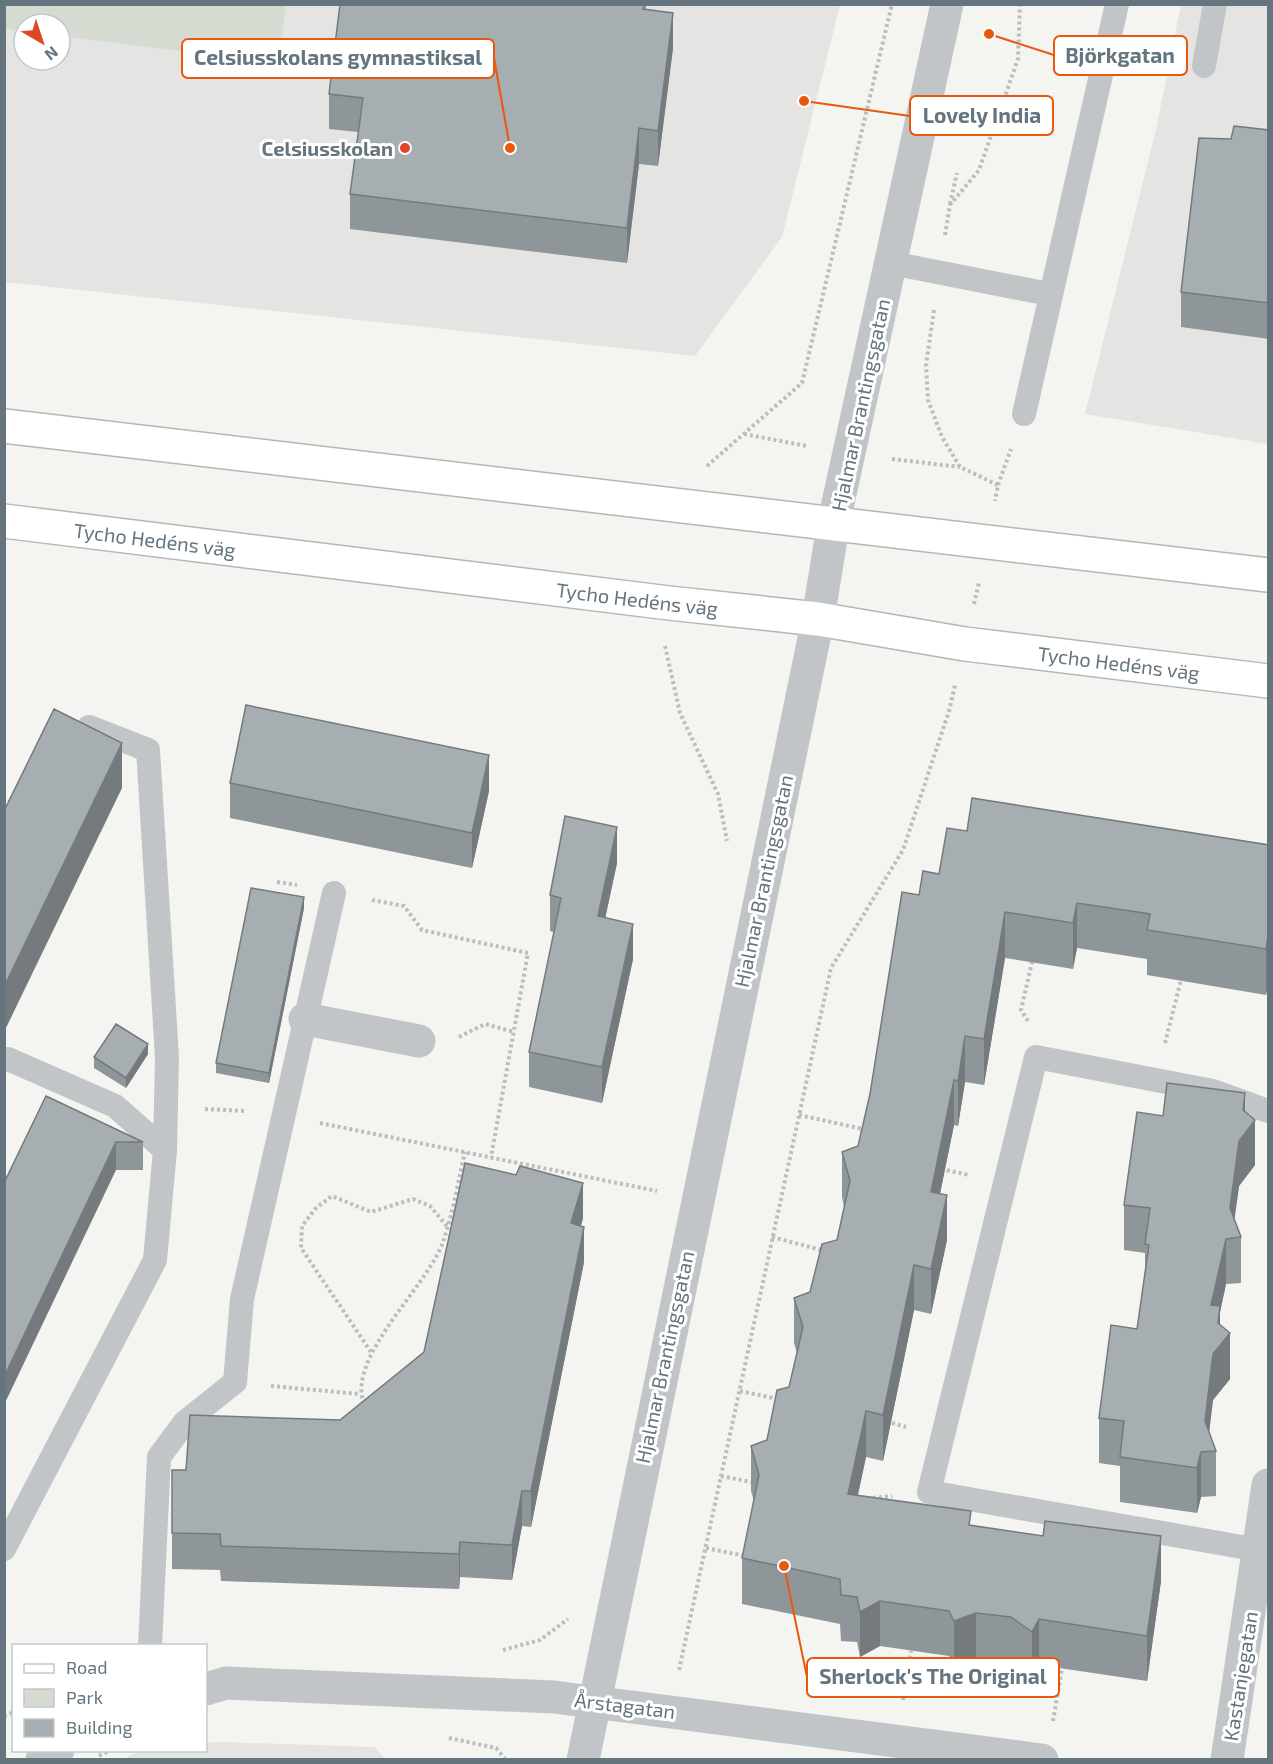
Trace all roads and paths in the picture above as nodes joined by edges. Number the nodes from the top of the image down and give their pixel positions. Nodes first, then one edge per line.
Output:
1 (892, 4) edge
2 (947, 4) edge
3 (1020, 4) edge
4 (1117, 4) edge
5 (1215, 4) edge
6 (1204, 66) dead end
7 (891, 263) junction
8 (939, 272) junction
9 (1049, 294) junction
10 (1024, 414) dead end
11 (4, 426) edge
12 (685, 507) junction
13 (4, 521) edge
14 (833, 526) junction
15 (988, 540) junction
16 (1269, 575) edge
17 (669, 603) junction
18 (818, 619) junction
19 (965, 644) junction
20 (1269, 681) edge
21 (89, 727) edge
22 (729, 851) dead end
23 (277, 882) dead end
24 (334, 893) junction
25 (1032, 962) edge
26 (1181, 980) edge
27 (305, 1019) junction
28 (514, 1032) junction
29 (419, 1041) joint
30 (1036, 1058) junction
31 (8, 1059) dead end
32 (1156, 1080) junction
33 (1269, 1111) edge
34 (166, 1112) junction
35 (283, 1115) junction
36 (799, 1115) junction
37 (861, 1140) edge
38 (165, 1150) junction
39 (465, 1152) junction
40 (491, 1157) junction
41 (937, 1168) edge
42 (1005, 1183) junction
43 (661, 1192) dead end
44 (447, 1226) junction
45 (772, 1237) junction
46 (833, 1254) edge
47 (371, 1352) junction
48 (235, 1382) junction
49 (740, 1390) junction
50 (360, 1394) junction
51 (785, 1400) edge
52 (368, 1410) edge
53 (721, 1476) junction
54 (760, 1484) edge
55 (1269, 1485) edge
56 (929, 1492) junction
57 (870, 1498) edge
58 (706, 1548) junction
59 (4, 1549) edge
60 (1259, 1550) junction
61 (752, 1558) edge
62 (570, 1607) dead end
63 (150, 1644) edge
64 (507, 1649) dead end
65 (911, 1651) edge
66 (1062, 1668) edge
67 (207, 1689) edge
68 (593, 1702) junction
69 (670, 1711) junction
70 (1052, 1725) dead end
71 (896, 1740) junction
72 (496, 1748) dead end
73 (55, 1752) edge
74 (42, 1760) edge
75 (506, 1760) edge
76 (583, 1760) edge
77 (1042, 1760) edge
78 (1227, 1760) edge

1 - 12 path
2 - 7 street, Hjalmar Brantingsgatan
3 - 8 path
4 - 9 lane
5 - 6 lane
7 - 8 lane
7 - 14 street, Hjalmar Brantingsgatan
8 - 9 lane
8 - 15 path
9 - 10 lane
11 - 12 main road
12 - 14 main road
13 - 17 main road, Tycho Hedéns väg
14 - 15 main road
14 - 18 street, Hjalmar Brantingsgatan
15 - 16 main road
15 - 19 path
17 - 18 main road, Tycho Hedéns väg
17 - 22 path
18 - 19 main road, Tycho Hedéns väg
18 - 68 street, Hjalmar Brantingsgatan
19 - 20 main road, Tycho Hedéns väg
19 - 36 path
21 - 34 lane
23 - 24 path
24 - 27 lane
24 - 28 path
25 - 30 path
26 - 32 path
27 - 29 street
27 - 35 lane
28 - 29 path
28 - 40 path
30 - 32 lane
30 - 42 lane
31 - 38 lane
32 - 33 lane
34 - 35 path
34 - 38 lane
35 - 39 path
35 - 48 lane
36 - 37 path
36 - 45 path
38 - 59 lane
39 - 40 path
39 - 44 path
40 - 43 path
41 - 42 path
42 - 56 lane
44 - 47 path
44 - 47 path
45 - 46 path
45 - 49 path
47 - 50 path
48 - 50 path
48 - 63 lane
49 - 51 path
49 - 53 path
50 - 52 path
53 - 54 path
53 - 58 path
55 - 60 street, Kastanjegatan
56 - 57 path
56 - 60 lane
58 - 61 path
58 - 69 path
60 - 78 street, Kastanjegatan
62 - 64 path
65 - 71 path
66 - 70 path
67 - 68 street, Årstagatan
68 - 69 street, Årstagatan
68 - 76 street, Hjalmar Brantingsgatan
69 - 71 street, Årstagatan
71 - 77 street, Årstagatan
72 - 75 path
73 - 74 street

